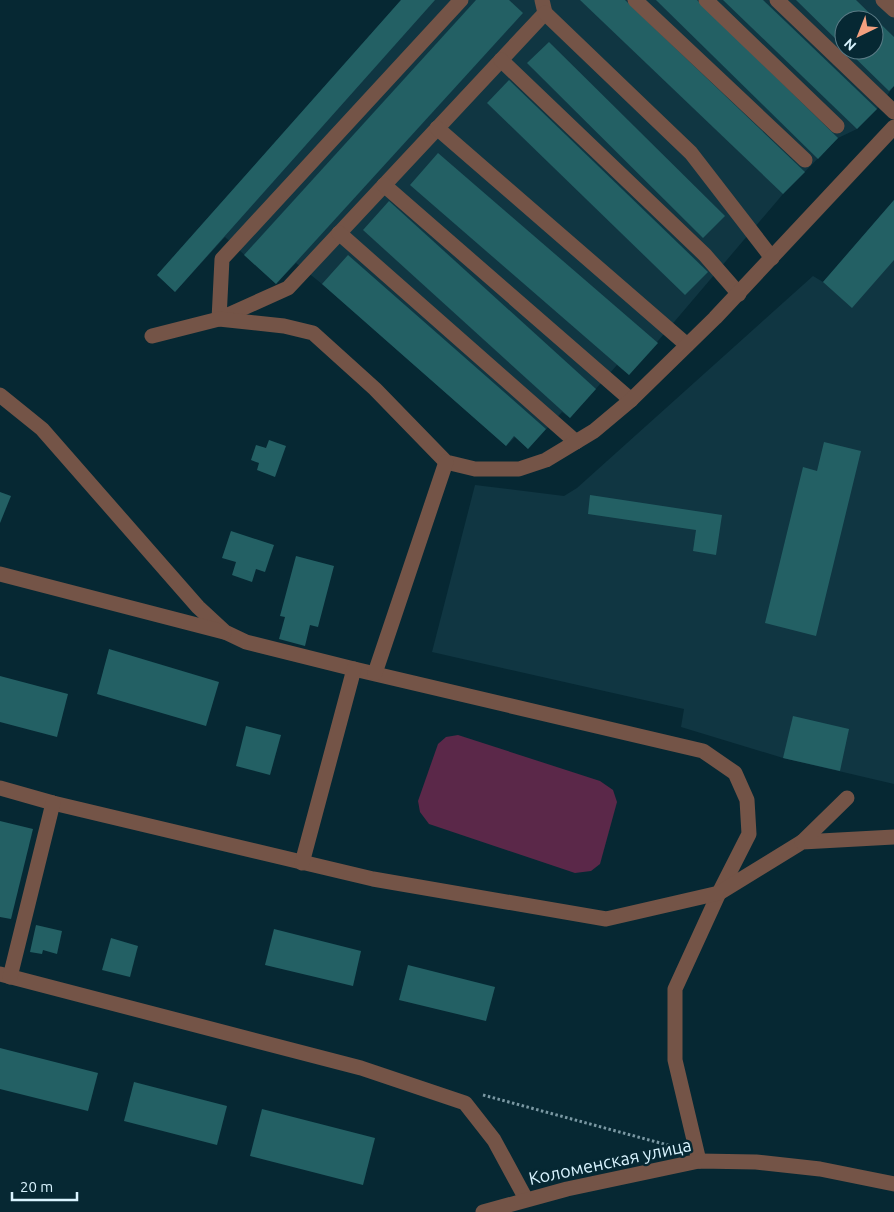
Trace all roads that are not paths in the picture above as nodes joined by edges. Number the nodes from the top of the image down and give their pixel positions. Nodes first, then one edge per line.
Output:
1 (461, 0) edge
2 (635, 0) edge
3 (706, 0) edge
4 (777, 0) edge
5 (883, 0) edge
6 (543, 6) edge
7 (894, 10) edge
8 (501, 60) junction
9 (894, 112) edge
10 (836, 126) dead end
11 (894, 127) edge
12 (437, 128) junction
13 (805, 160) dead end
14 (384, 185) junction
15 (339, 234) junction
16 (772, 258) junction
17 (738, 294) junction
18 (219, 319) junction
19 (152, 336) dead end
20 (687, 345) junction
21 (0, 395) edge
22 (632, 400) junction
23 (576, 442) junction
24 (446, 462) junction
25 (0, 574) edge
26 (225, 632) junction
27 (354, 669) junction
28 (375, 673) junction
29 (0, 788) edge
30 (847, 798) dead end
31 (53, 803) junction
32 (894, 837) edge
33 (802, 842) junction
34 (302, 862) junction
35 (718, 892) junction
36 (5, 976) edge
37 (699, 1161) junction
38 (894, 1184) edge
39 (526, 1199) junction
40 (483, 1212) edge

1 - 18 street
2 - 13 street
3 - 10 street
4 - 9 street
5 - 7 street
6 - 8 street
6 - 16 street
8 - 12 street
8 - 17 street
11 - 16 street
12 - 14 street
12 - 20 street
14 - 15 street
14 - 22 street
15 - 18 street
15 - 23 street
16 - 17 street
17 - 20 street
18 - 19 street
18 - 24 street
20 - 22 street
21 - 26 street
22 - 23 street
23 - 24 street
24 - 28 street
25 - 26 street
26 - 27 street
27 - 28 street
27 - 34 street
28 - 35 street
29 - 31 street
30 - 33 street
31 - 34 street
31 - 36 street
32 - 33 street
33 - 35 street
34 - 35 street
35 - 37 street
36 - 39 street
37 - 38 street, Коломенская улица
37 - 39 street, Коломенская улица
39 - 40 street, Коломенская улица

